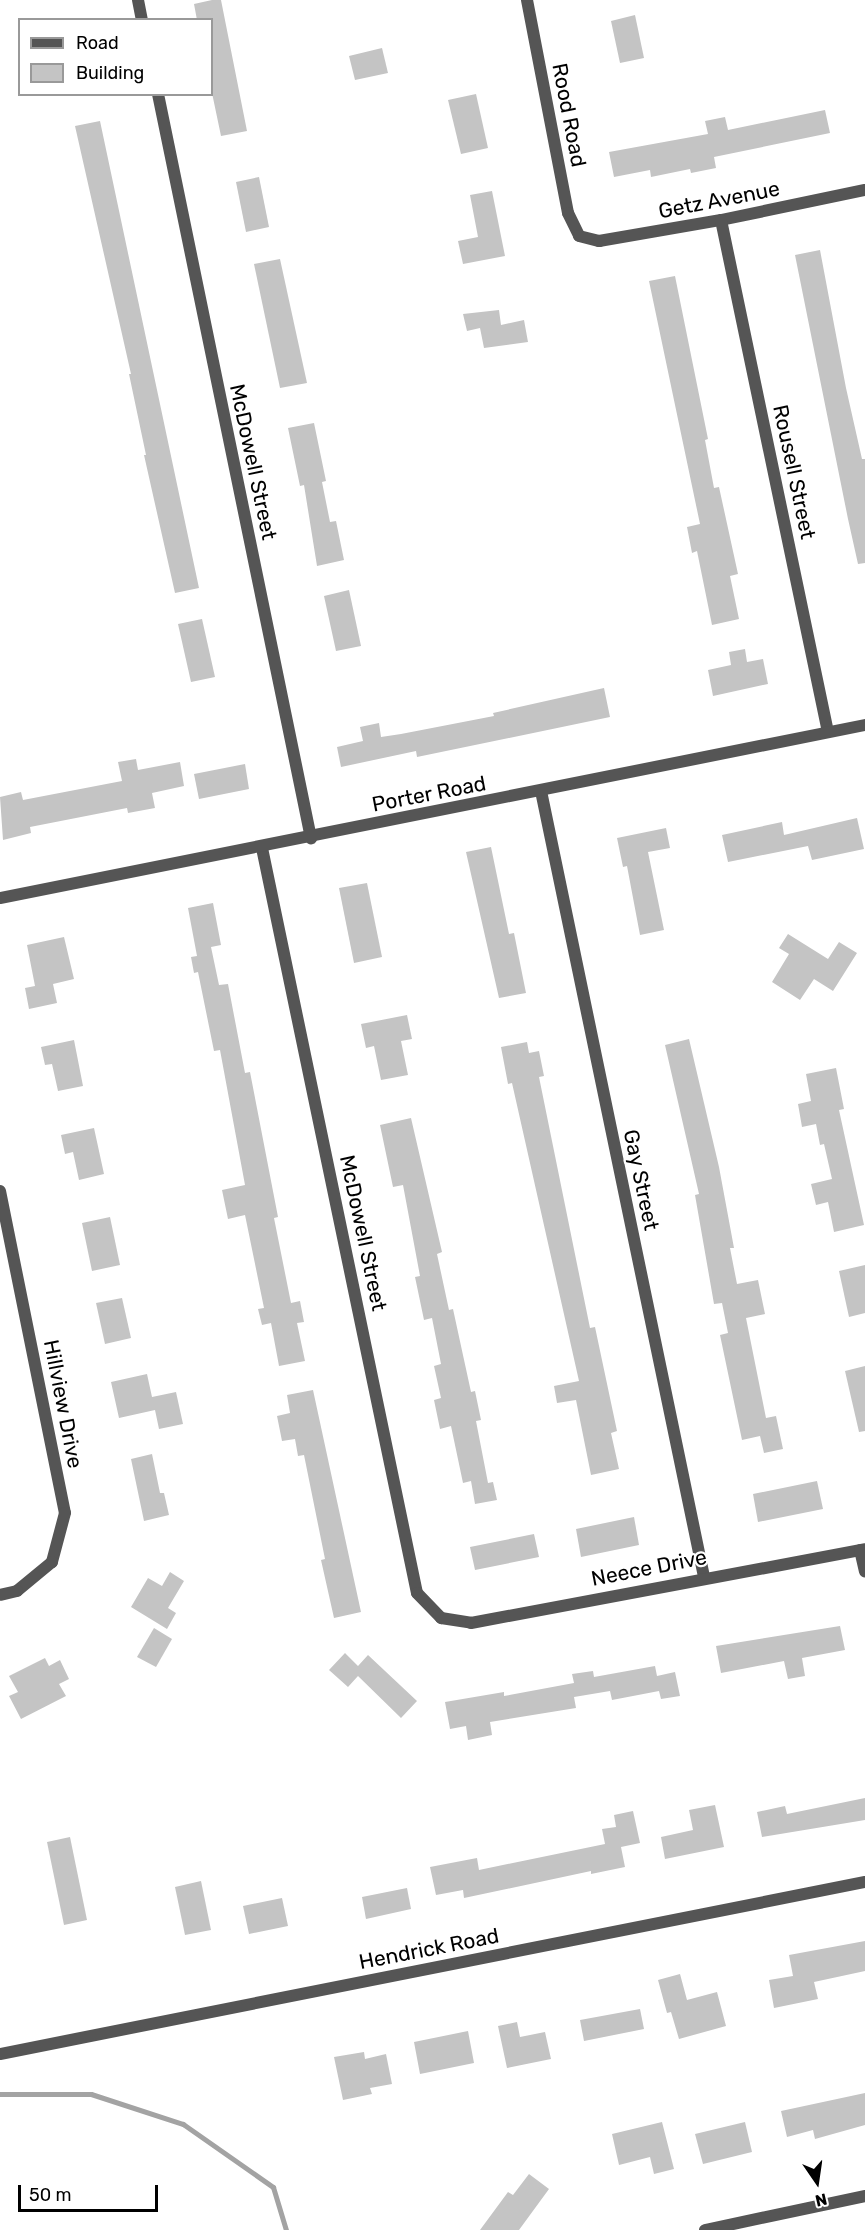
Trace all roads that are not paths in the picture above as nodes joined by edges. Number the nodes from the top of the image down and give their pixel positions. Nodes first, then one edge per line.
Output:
1 (138, 0) edge
2 (527, 0) edge
3 (142, 18) edge
4 (158, 96) edge
5 (865, 190) edge
6 (721, 220) junction
7 (579, 236) joint
8 (865, 725) edge
9 (828, 732) junction
10 (541, 791) junction
11 (311, 838) junction
12 (262, 848) junction
13 (0, 898) edge
14 (0, 1191) edge
15 (863, 1550) edge
16 (865, 1571) edge
17 (704, 1577) junction
18 (0, 1595) edge
19 (441, 1617) joint
20 (865, 1882) edge
21 (0, 2054) edge
22 (865, 2196) edge
23 (705, 2230) edge

1 - 3 street
2 - 7 street, Rood Road
4 - 11 street, McDowell Street
5 - 6 street, Getz Avenue
6 - 7 street, Getz Avenue
6 - 9 street, Rousell Street
8 - 9 street, Porter Road
9 - 10 street, Porter Road
10 - 11 street, Porter Road
10 - 17 street, Gay Street
11 - 12 street, Porter Road
12 - 13 street, Porter Road
12 - 19 street, McDowell Street
14 - 18 street, Hillview Drive
15 - 16 street
15 - 17 street, Neece Drive
17 - 19 street, Neece Drive
20 - 21 street, Hendrick Road
22 - 23 street

